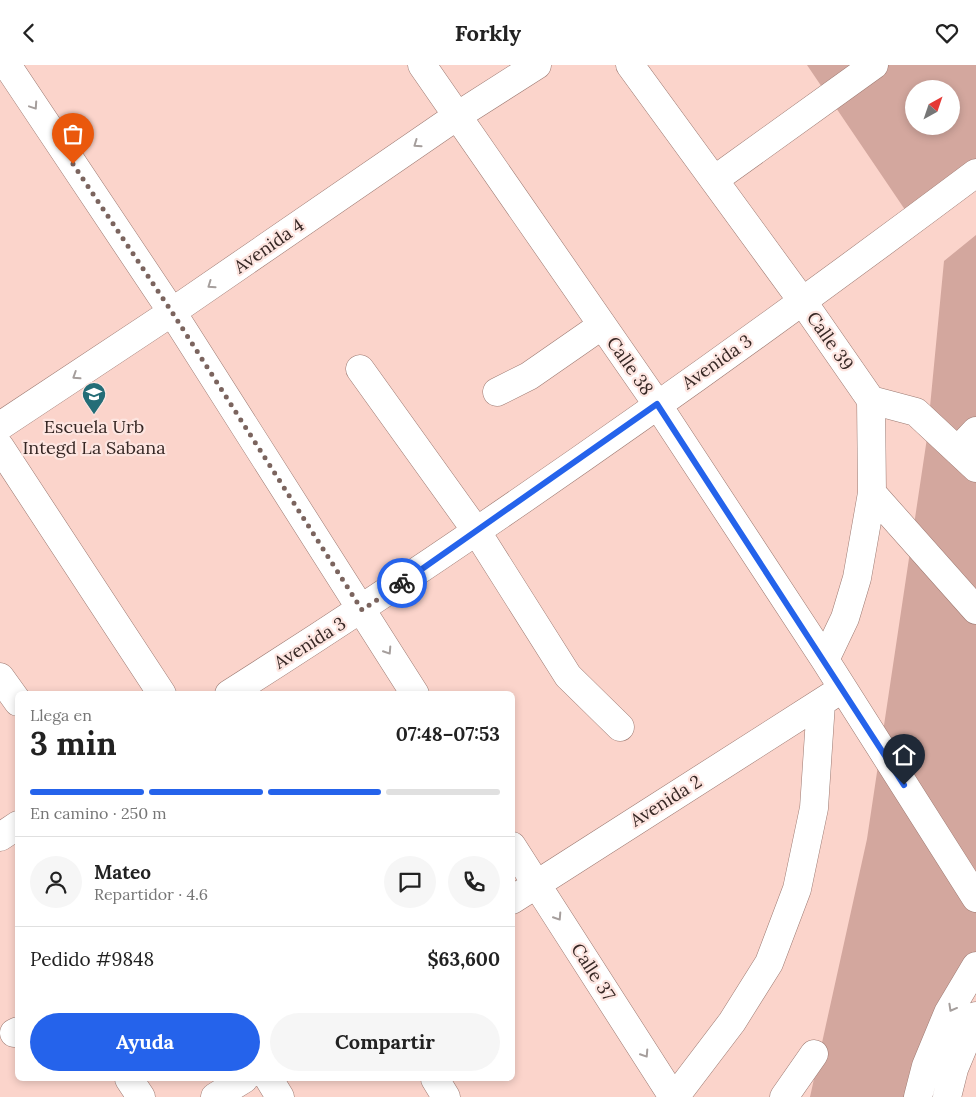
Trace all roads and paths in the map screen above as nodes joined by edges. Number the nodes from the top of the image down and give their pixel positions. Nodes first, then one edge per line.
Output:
1 (7, 65) edge
2 (422, 65) edge
3 (536, 65) edge
4 (630, 65) edge
5 (874, 65) edge
6 (457, 116) junction
7 (976, 173) edge
8 (714, 180) junction
9 (803, 302) junction
10 (172, 312) junction
11 (601, 326) junction
12 (360, 369) dead end
13 (497, 392) dead end
14 (871, 400) junction
15 (657, 404) junction
16 (0, 425) edge
17 (0, 447) edge
18 (970, 450) edge
19 (872, 493) junction
20 (477, 532) junction
21 (362, 610) junction
22 (976, 610) edge
23 (825, 660) junction
24 (0, 677) edge
25 (842, 688) junction
26 (160, 691) edge
27 (234, 691) edge
28 (413, 691) edge
29 (15, 698) edge
30 (820, 703) junction
31 (620, 727) dead end
32 (15, 827) edge
33 (0, 837) edge
34 (515, 851) edge
35 (536, 884) junction
36 (515, 898) edge
37 (976, 898) edge
38 (976, 966) edge
39 (976, 1016) edge
40 (814, 1054) dead end
41 (130, 1081) edge
42 (241, 1081) edge
43 (270, 1081) edge
44 (436, 1081) edge
45 (142, 1097) edge
46 (215, 1097) edge
47 (280, 1097) edge
48 (446, 1097) edge
49 (674, 1097) edge
50 (784, 1097) edge
51 (918, 1097) edge
52 (947, 1097) edge

1 -> 10 street
2 - 6 street, Calle 38
3 - 6 street, Avenida 4
4 - 8 street, Calle 39
5 - 8 street
6 -> 10 street, Avenida 4
6 - 11 street, Calle 38
7 - 9 street, Avenida 3
8 - 9 street, Calle 39
9 - 14 street, Calle 39
9 - 15 street, Avenida 3
10 -> 16 street, Avenida 4
10 - 21 street
11 - 13 street
11 - 15 street, Calle 38
12 - 20 street
14 - 18 street
14 - 19 street
15 - 20 street, Avenida 3
15 - 23 street, Calle 38
17 - 26 street
19 - 22 street
19 - 23 street
20 - 21 street, Avenida 3
20 - 31 street
21 - 27 street, Avenida 3
21 -> 28 street
23 - 25 street, Calle 38
24 - 29 street
25 - 30 street
25 - 37 street, Calle 38
30 - 35 street, Avenida 2
30 - 49 street
32 - 33 street
34 - 35 street, Calle 37
35 - 36 street, Avenida 2
35 -> 49 street, Calle 37
38 -> 51 street
39 - 52 street
40 - 50 street
41 - 45 street
42 - 46 street
43 - 47 street
44 - 48 street

